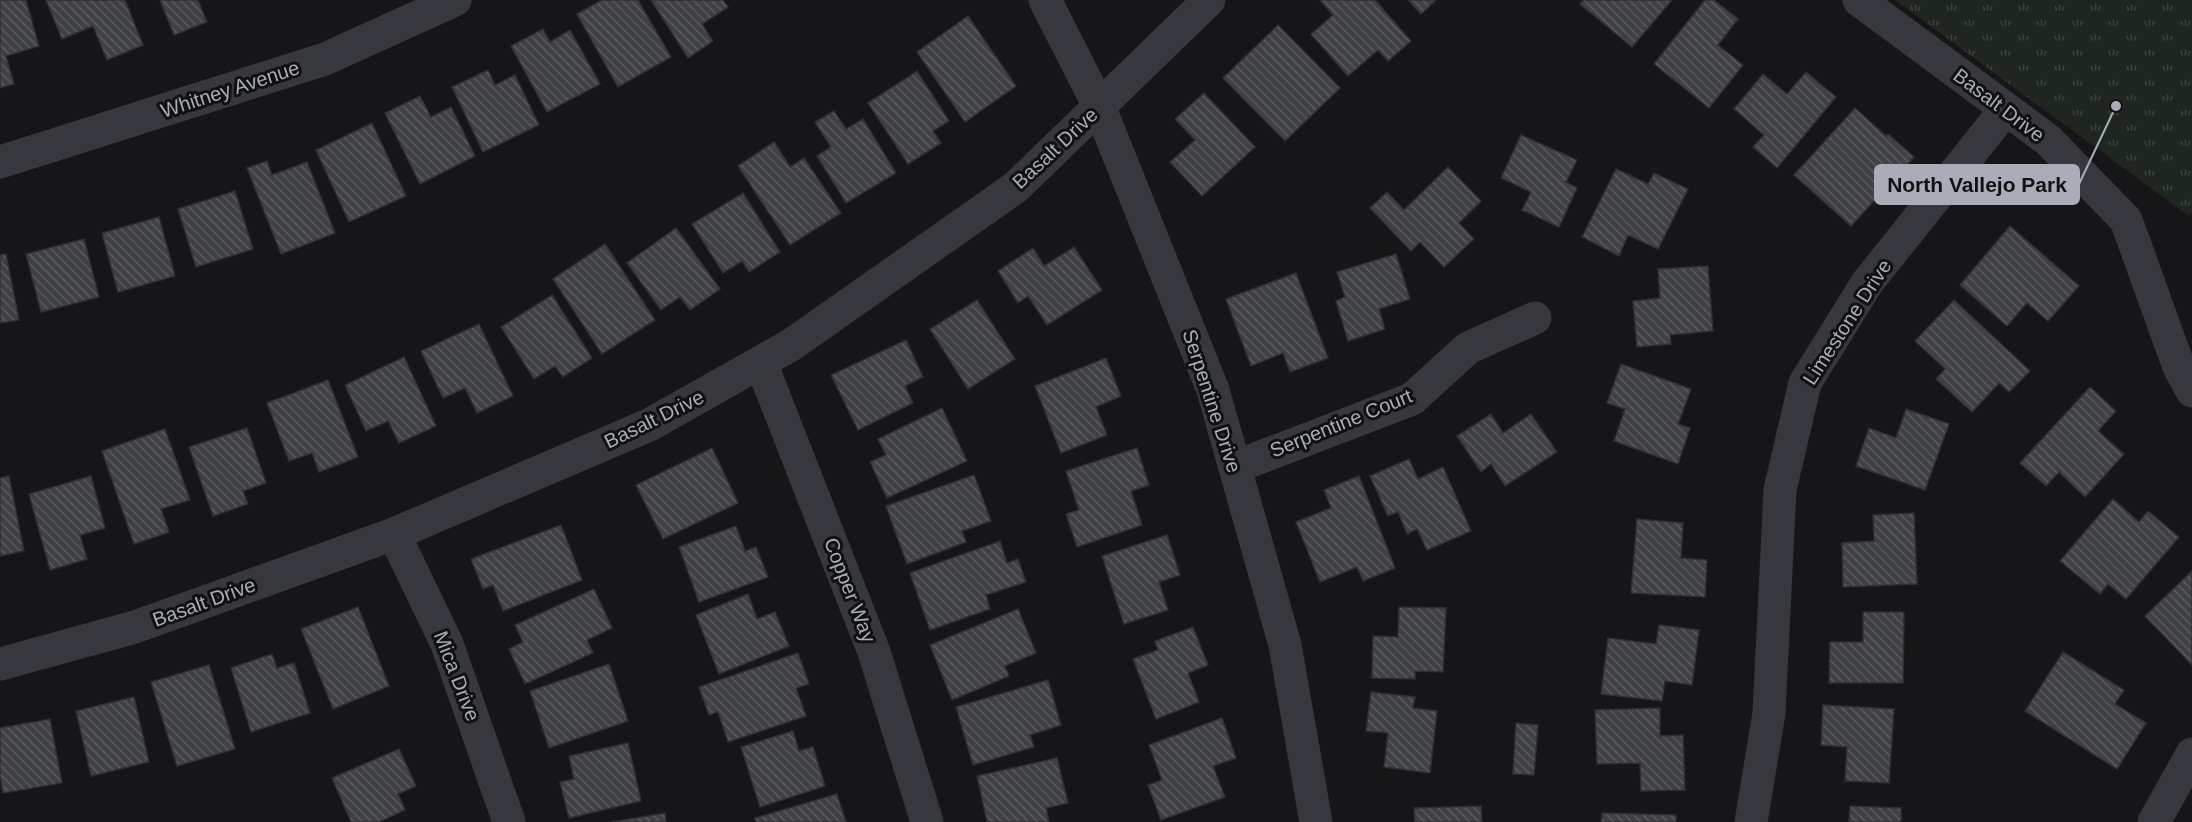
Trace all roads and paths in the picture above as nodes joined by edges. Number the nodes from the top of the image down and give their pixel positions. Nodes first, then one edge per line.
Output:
1 (455, 0) edge
2 (1045, 0) edge
3 (1209, 0) edge
4 (1859, 0) edge
5 (1099, 106) junction
6 (2006, 109) junction
7 (0, 162) edge
8 (1535, 318) dead end
9 (761, 363) junction
10 (2192, 391) edge
11 (1235, 467) junction
12 (394, 534) junction
13 (0, 664) edge
14 (2192, 754) edge
15 (509, 822) edge
16 (927, 822) edge
17 (1316, 822) edge
18 (1751, 822) edge
19 (2154, 822) edge

1 - 7 street, Whitney Avenue
2 - 5 street, Serpentine Drive
3 - 5 street, Basalt Drive
4 - 6 street, Basalt Drive
5 - 9 street, Basalt Drive
5 - 11 street, Serpentine Drive
6 - 10 street, Basalt Drive
6 - 18 street, Limestone Drive
8 - 11 street, Serpentine Court
9 - 12 street, Basalt Drive
9 - 16 street, Copper Way
11 - 17 street, Serpentine Drive
12 - 13 street, Basalt Drive
12 - 15 street, Mica Drive
14 - 19 street

